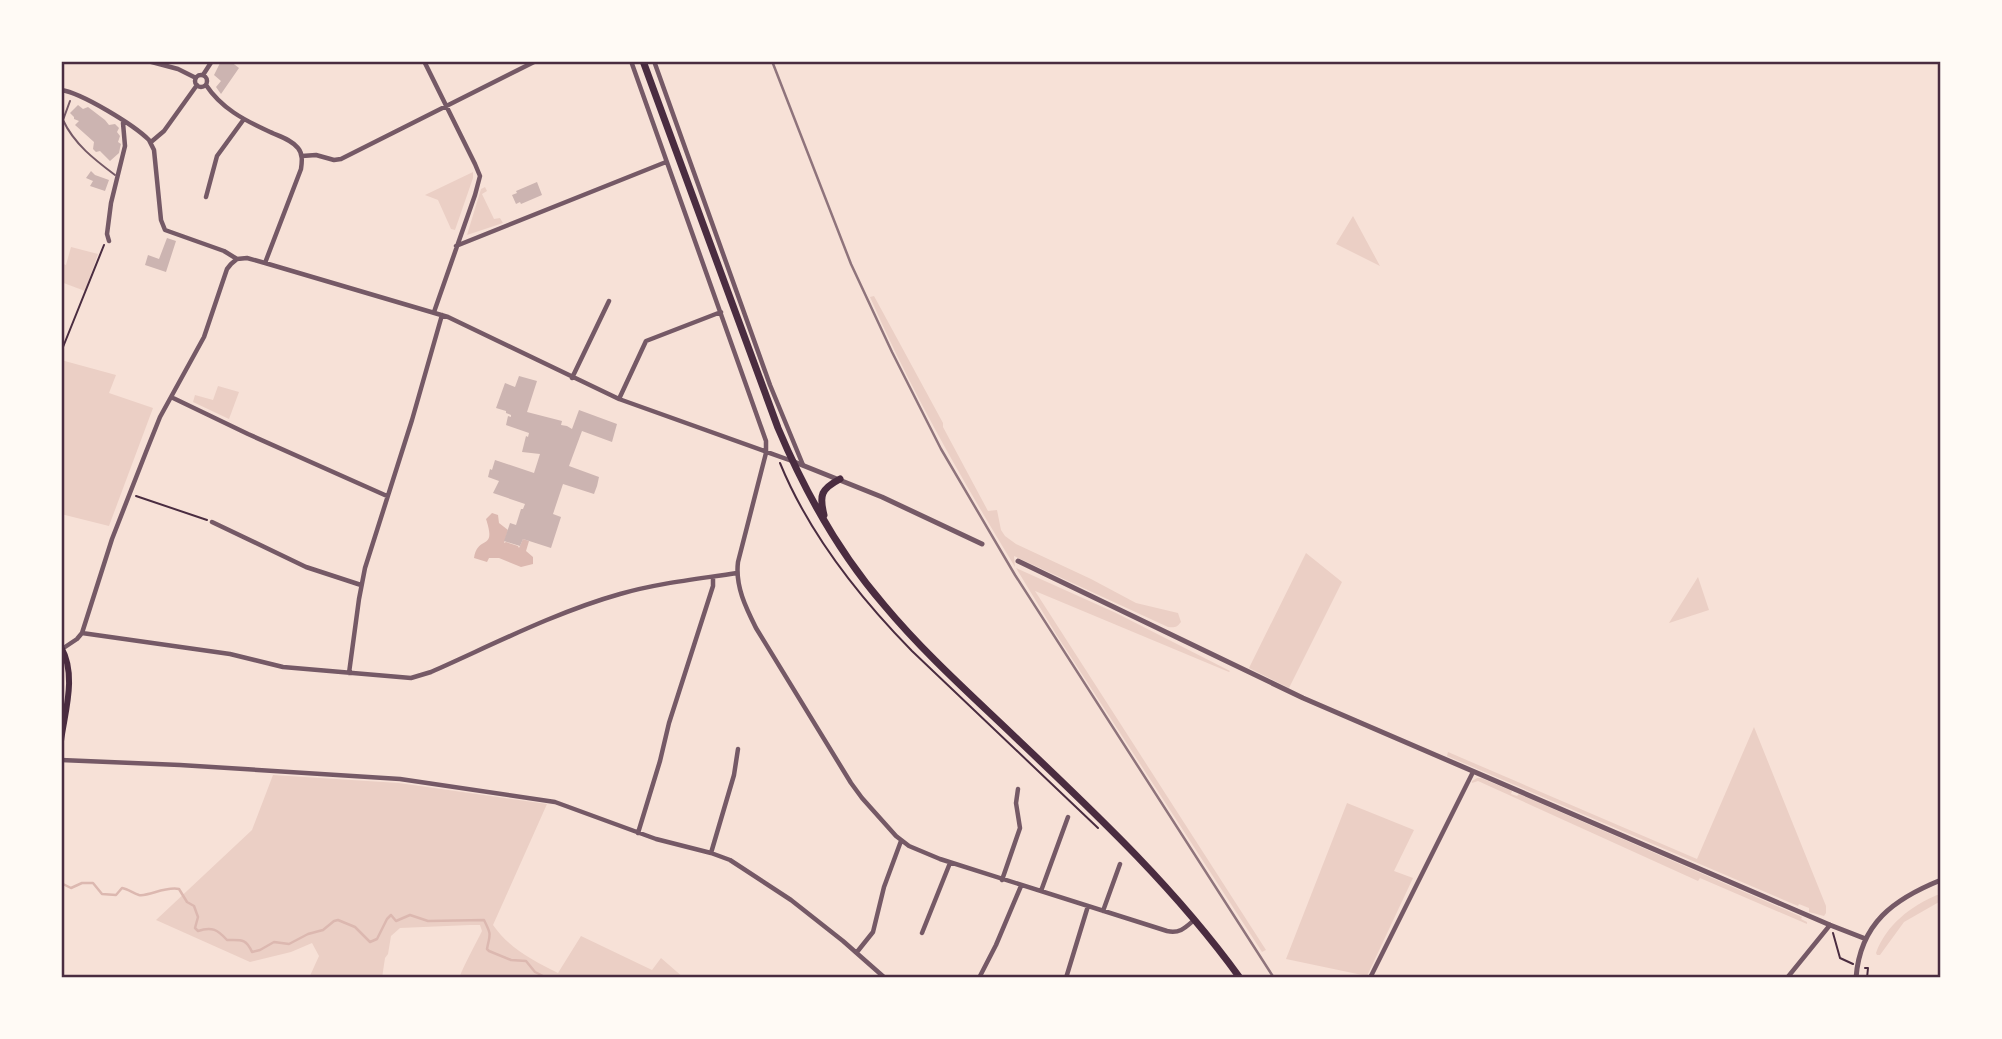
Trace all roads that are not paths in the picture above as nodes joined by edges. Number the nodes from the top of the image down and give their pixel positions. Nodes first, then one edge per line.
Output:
1 (148, 61) edge
2 (212, 61) edge
3 (424, 61) edge
4 (537, 61) edge
5 (631, 61) edge
6 (643, 61) edge
7 (654, 61) edge
8 (203, 75) junction
9 (196, 78) junction
10 (197, 85) junction
11 (206, 85) junction
12 (61, 90) edge
13 (71, 101) dead end
14 (447, 106) junction
15 (244, 119) junction
16 (123, 122) junction
17 (150, 142) junction
18 (302, 156) junction
19 (666, 162) junction
20 (116, 176) junction
21 (206, 197) dead end
22 (108, 239) road end
23 (456, 246) junction
24 (237, 259) junction
25 (265, 263) junction
26 (609, 301) dead end
27 (433, 312) junction
28 (721, 312) junction
29 (442, 315) junction
30 (572, 377) junction
31 (171, 397) junction
32 (619, 399) junction
33 (765, 453) junction
34 (792, 461) junction
35 (803, 465) junction
36 (840, 479) junction
37 (387, 496) junction
38 (212, 522) road end
39 (827, 526) junction
40 (982, 544) dead end
41 (1018, 561) dead end
42 (737, 573) junction
43 (713, 577) junction
44 (361, 584) junction
45 (82, 633) junction
46 (62, 648) edge
47 (349, 673) junction
48 (61, 741) edge
49 (738, 749) dead end
50 (61, 760) edge
51 (1473, 772) junction
52 (1018, 789) dead end
53 (1068, 817) dead end
54 (638, 833) junction
55 (901, 841) junction
56 (711, 853) junction
57 (950, 863) junction
58 (1120, 864) dead end
59 (1002, 880) junction
60 (1941, 880) edge
61 (1021, 886) junction
62 (1040, 892) junction
63 (1088, 906) junction
64 (1103, 911) junction
65 (1195, 919) junction
66 (1830, 925) junction
67 (922, 933) dead end
68 (1866, 939) junction
69 (857, 953) junction
70 (886, 978) edge
71 (979, 978) edge
72 (1066, 978) edge
73 (1240, 978) edge
74 (1370, 978) edge
75 (1787, 978) edge
76 (1856, 978) edge

1 - 9 street
2 - 8 street
3 - 14 street
4 - 14 street
5 - 19 street
6 - 34 main road
7 - 35 street
8 - 9 street
8 - 11 street
9 - 10 street
10 - 11 street
10 - 17 street
11 - 15 street
12 - 16 street
13 - 20 lane
14 - 18 street
14 - 23 street
15 - 18 street
15 - 21 street
16 - 17 street
16 - 20 street
17 - 24 street
18 - 25 street
19 - 23 street
19 - 28 street
20 - 22 street
23 - 27 street
24 - 25 street
24 - 31 street
25 - 27 street
26 - 30 street
27 - 29 street
28 - 32 street
28 - 33 street
29 - 30 street
29 - 37 street
30 - 32 street
31 - 37 street
31 - 45 street
32 - 33 street
33 - 34 street
33 - 42 street
34 - 35 street
34 - 39 main road
35 - 36 street
36 - 39 main road
36 - 40 street
37 - 44 street
38 - 44 street
39 - 65 main road
41 - 51 street
42 - 43 street
42 - 55 street
43 - 47 street
43 - 54 street
44 - 47 street
45 - 46 street
45 - 47 street
46 - 48 main road
49 - 56 street
50 - 54 street
51 - 66 street
51 - 74 street
52 - 59 street
53 - 62 street
54 - 56 street
55 - 57 street
55 - 69 street
56 - 69 street
57 - 59 street
57 - 67 street
58 - 64 street
59 - 61 street
60 - 68 street
61 - 62 street
61 - 71 street
62 - 63 street
63 - 64 street
63 - 72 street
64 - 65 street
65 - 73 main road
66 - 68 street
66 - 75 street
68 - 76 street
69 - 70 street

